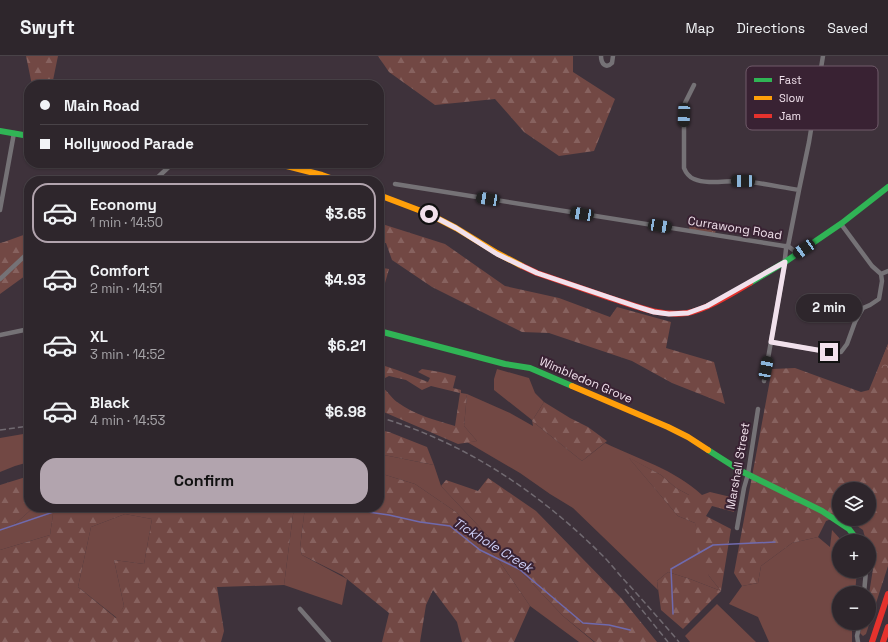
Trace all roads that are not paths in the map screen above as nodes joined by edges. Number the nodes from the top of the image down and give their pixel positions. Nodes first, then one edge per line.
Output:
1 (601, 56) edge
2 (613, 56) edge
3 (823, 56) edge
4 (821, 66) edge
5 (694, 85) dead end
6 (811, 130) edge
7 (0, 131) edge
8 (14, 134) junction
9 (24, 135) edge
10 (168, 168) edge
11 (295, 168) edge
12 (159, 176) edge
13 (325, 176) edge
14 (395, 184) dead end
15 (888, 187) edge
16 (799, 190) junction
17 (384, 197) edge
18 (0, 210) edge
19 (841, 224) junction
20 (788, 246) junction
21 (797, 253) junction
22 (24, 257) edge
23 (785, 262) junction
24 (888, 271) edge
25 (881, 274) junction
26 (0, 279) edge
27 (24, 330) edge
28 (384, 333) edge
29 (0, 334) edge
30 (771, 342) junction
31 (764, 381) dead end
32 (758, 408) dead end
33 (748, 474) junction
34 (737, 528) dead end
35 (853, 534) edge
36 (888, 594) edge
37 (300, 610) dead end
38 (888, 627) edge
39 (859, 630) edge
40 (329, 642) edge
41 (858, 642) edge
42 (872, 642) edge
43 (883, 642) edge

1 - 2 street
3 - 4 street
5 - 16 street
6 - 16 street
7 - 8 main road
8 - 9 main road
8 - 18 street
10 - 12 street
11 - 13 main road
14 - 20 street, Currawong Road
15 - 19 main road
16 - 20 street
17 - 23 main road
19 - 21 main road
19 - 25 street
20 - 21 street
20 - 23 street
21 - 23 main road
22 - 26 street
23 - 30 street
24 - 25 street
25 - 30 street
27 - 29 street
28 - 33 main road, Wimbledon Grove
30 - 31 street
32 - 33 street, Marshall Street
33 - 34 street, Marshall Street
33 - 35 main road, Wimbledon Grove
36 - 42 main road
37 - 40 street
38 - 43 main road
39 - 41 street

